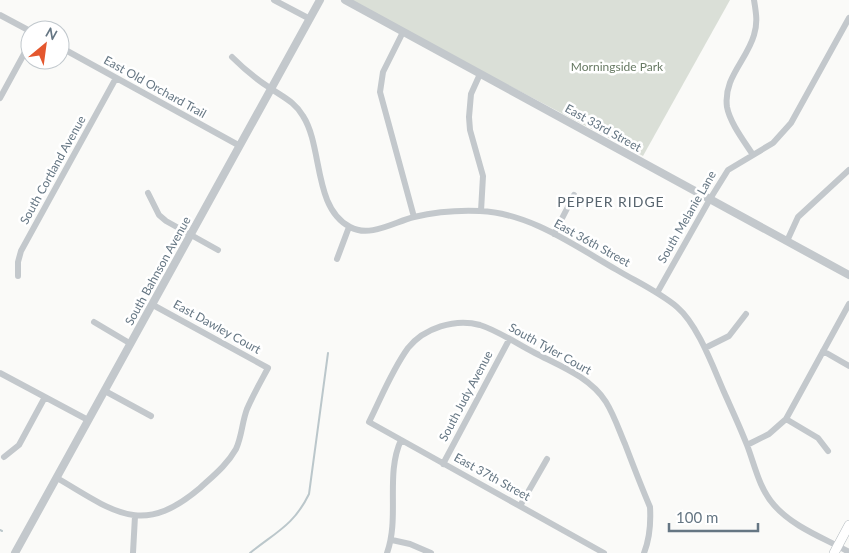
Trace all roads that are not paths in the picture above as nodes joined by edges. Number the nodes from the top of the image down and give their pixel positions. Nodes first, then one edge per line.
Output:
1 (274, 0) edge
2 (320, 0) edge
3 (345, 0) edge
4 (757, 0) edge
5 (0, 15) edge
6 (849, 18) edge
7 (310, 19) junction
8 (20, 26) edge
9 (403, 32) junction
10 (70, 53) edge
11 (232, 57) dead end
12 (20, 61) edge
13 (480, 74) junction
14 (116, 78) junction
15 (271, 89) junction
16 (0, 98) edge
17 (240, 146) junction
18 (753, 155) junction
19 (849, 170) edge
20 (148, 193) dead end
21 (574, 195) dead end
22 (710, 199) junction
23 (481, 211) junction
24 (414, 217) junction
25 (349, 227) junction
26 (554, 234) junction
27 (191, 235) junction
28 (787, 242) junction
29 (218, 250) dead end
30 (337, 259) dead end
31 (18, 276) dead end
32 (849, 276) edge
33 (656, 293) junction
34 (153, 304) junction
35 (849, 304) edge
36 (746, 314) dead end
37 (94, 322) dead end
38 (510, 340) junction
39 (131, 344) junction
40 (705, 348) junction
41 (823, 351) junction
42 (849, 366) edge
43 (0, 373) edge
44 (105, 391) junction
45 (45, 397) junction
46 (152, 416) dead end
47 (88, 420) junction
48 (786, 420) junction
49 (369, 422) joint
50 (401, 440) junction
51 (747, 445) junction
52 (828, 450) dead end
53 (4, 457) dead end
54 (547, 459) dead end
55 (443, 464) junction
56 (57, 478) junction
57 (520, 506) junction
58 (136, 516) junction
59 (849, 525) edge
60 (392, 540) junction
61 (836, 549) edge
62 (595, 551) edge
63 (849, 552) edge
64 (15, 553) edge
65 (133, 553) edge
66 (387, 553) edge
67 (432, 553) edge
68 (604, 553) edge
69 (644, 553) edge

1 - 7 street
2 - 7 street, South Bahnson Avenue
3 - 9 street, East 33rd Street
4 - 18 street
5 - 8 street
6 - 18 street, South Melanie Lane
7 - 15 street, South Bahnson Avenue
9 - 13 street, East 33rd Street
9 - 24 street
10 - 14 street, East Old Orchard Trail
11 - 15 street
12 - 16 street
13 - 22 street, East 33rd Street
13 - 23 street
14 - 17 street, East Old Orchard Trail
14 - 31 street, South Cortland Avenue
15 - 17 street, South Bahnson Avenue
15 - 25 street
17 - 27 street, South Bahnson Avenue
18 - 22 street, South Melanie Lane
19 - 28 street
20 - 27 street
21 - 26 street
22 - 28 street, East 33rd Street
22 - 33 street, South Melanie Lane
23 - 24 street, East 36th Street
23 - 26 street, East 36th Street
24 - 25 street, East 36th Street
25 - 30 street
26 - 33 street, East 36th Street
27 - 29 street
27 - 34 street, South Bahnson Avenue
28 - 32 street, East 33rd Street
33 - 40 street, East 36th Street
34 - 39 street, South Bahnson Avenue
34 - 58 street, East Dawley Court
35 - 41 street
36 - 40 street
37 - 39 street
38 - 49 street, South Tyler Court
38 - 55 street, South Judy Avenue
38 - 69 street, South Tyler Court
39 - 44 street, South Bahnson Avenue
40 - 51 street, East 36th Street
41 - 42 street
41 - 48 street
43 - 45 street
44 - 46 street
44 - 47 street, South Bahnson Avenue
45 - 47 street
45 - 53 street
47 - 56 street, South Bahnson Avenue
48 - 51 street
48 - 52 street
49 - 50 street, East 37th Street
50 - 55 street, East 37th Street
50 - 60 street
51 - 61 street, East 36th Street
54 - 57 street
55 - 57 street, East 37th Street
56 - 58 street, East Dawley Court
56 - 64 street, South Bahnson Avenue
57 - 62 street, East 37th Street
58 - 65 street
59 - 61 main road
60 - 66 street
60 - 67 street
61 - 63 street, East 36th Street
62 - 68 street, East 37th Street

